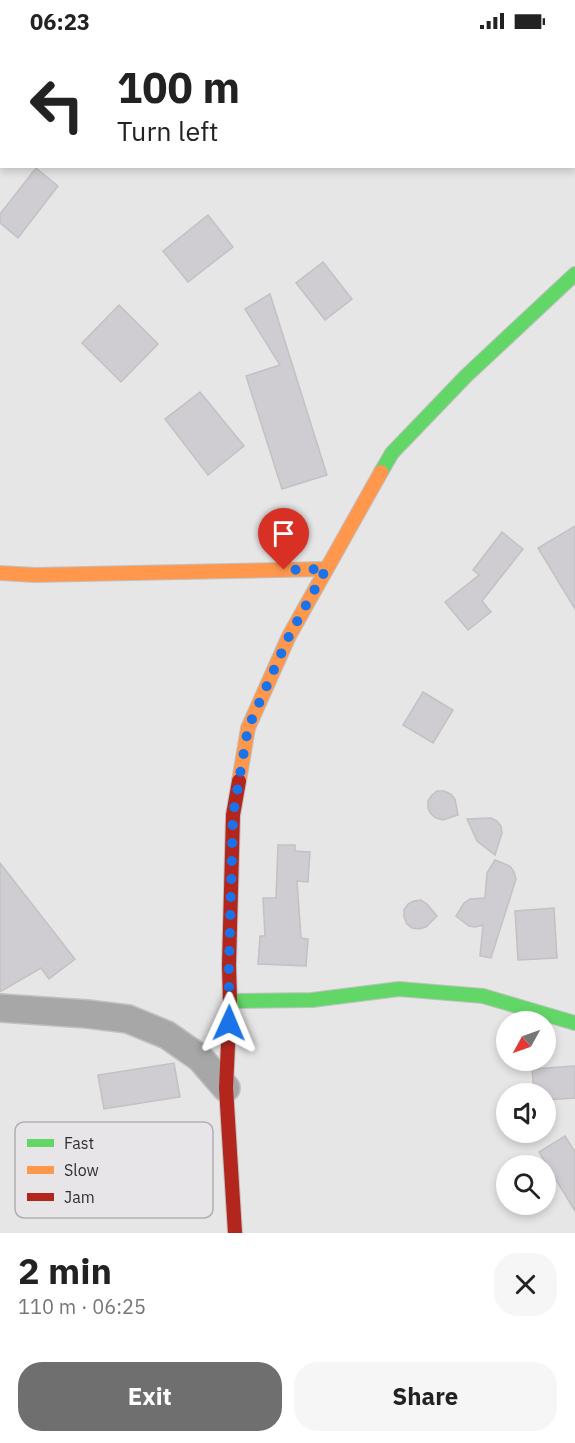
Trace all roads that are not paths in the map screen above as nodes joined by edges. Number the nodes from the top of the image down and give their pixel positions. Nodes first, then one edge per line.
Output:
1 (575, 274) edge
2 (326, 569) junction
3 (0, 573) edge
4 (230, 1001) junction
5 (0, 1008) edge
6 (575, 1023) edge
7 (226, 1088) junction
8 (235, 1233) edge

1 - 2 street
2 - 3 street
2 - 4 street
4 - 6 street
4 - 7 street
5 - 7 street
7 - 8 street

